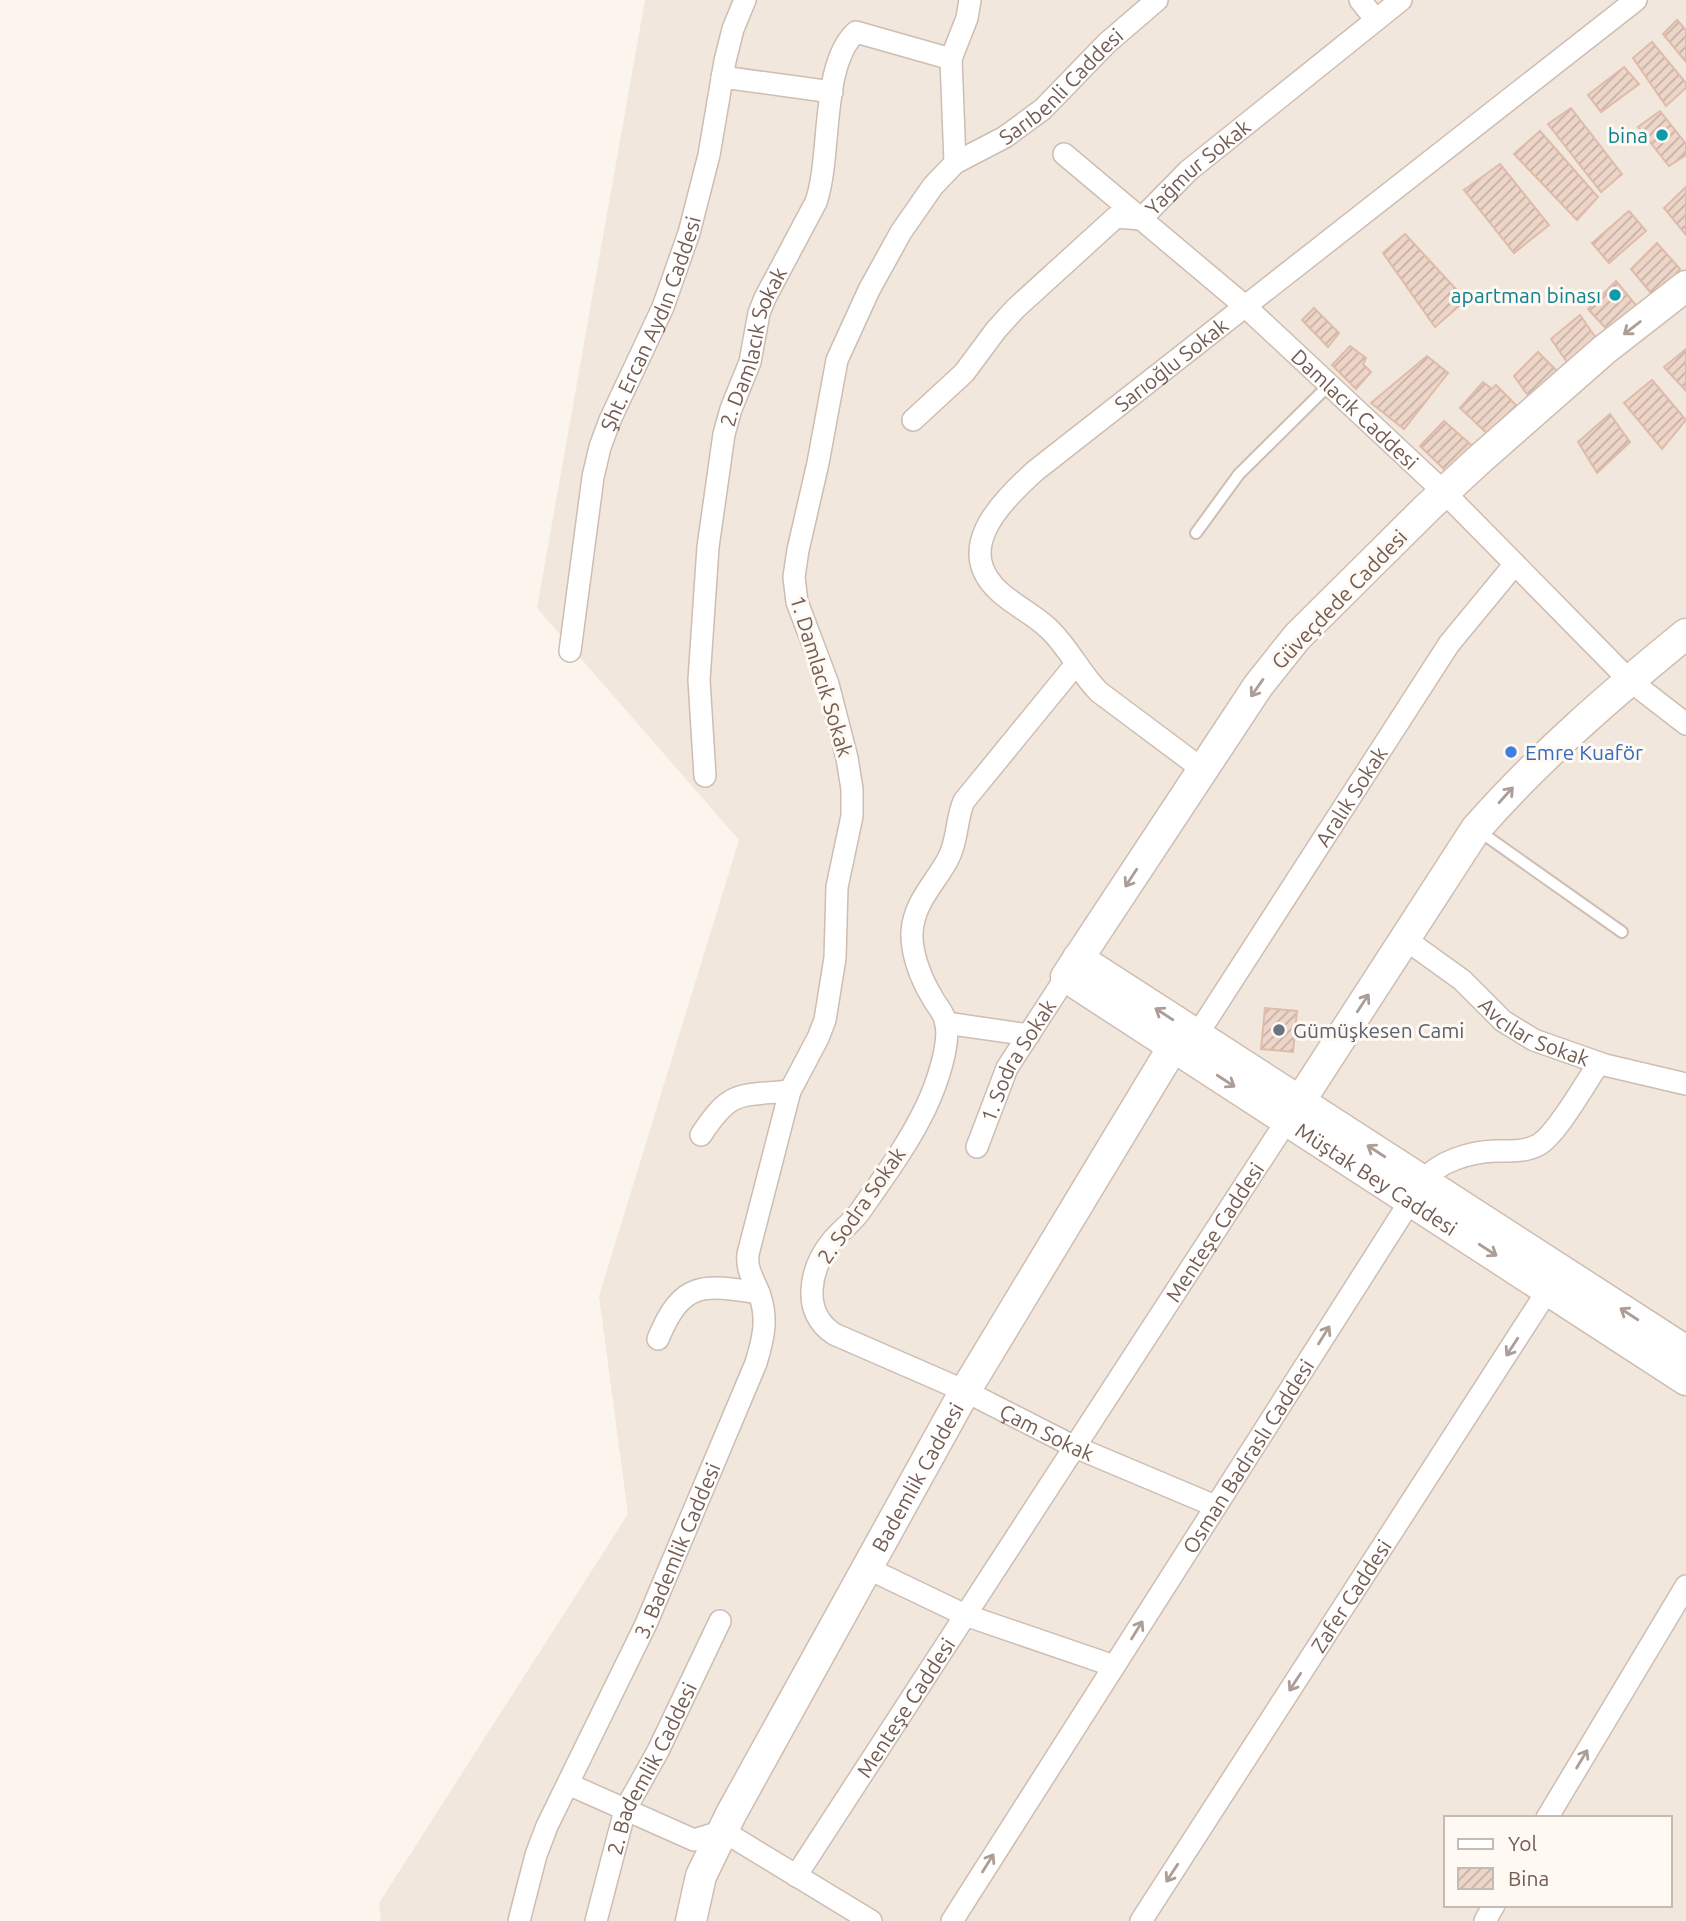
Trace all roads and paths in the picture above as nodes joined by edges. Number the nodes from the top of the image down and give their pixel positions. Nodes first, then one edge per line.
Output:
1 (745, 0) edge
2 (970, 0) edge
3 (1157, 0) edge
4 (1360, 0) edge
5 (1401, 0) edge
6 (1636, 0) edge
7 (1376, 20) junction
8 (951, 59) junction
9 (722, 77) junction
10 (832, 92) junction
11 (1064, 154) dead end
12 (955, 163) junction
13 (1141, 219) junction
14 (1686, 286) edge
15 (1247, 307) junction
16 (1329, 385) junction
17 (913, 420) dead end
18 (1444, 492) junction
19 (1196, 533) dead end
20 (1515, 564) junction
21 (1686, 634) edge
22 (570, 651) dead end
23 (1076, 664) junction
24 (1629, 680) junction
25 (1686, 724) edge
26 (1202, 769) junction
27 (705, 776) dead end
28 (1476, 829) junction
29 (1622, 932) dead end
30 (1405, 939) junction
31 (1072, 967) junction
32 (946, 1023) junction
33 (1029, 1035) junction
34 (1185, 1041) junction
35 (1599, 1063) junction
36 (1686, 1084) edge
37 (790, 1091) junction
38 (1293, 1111) junction
39 (701, 1135) dead end
40 (977, 1147) dead end
41 (1416, 1190) junction
42 (1555, 1280) junction
43 (759, 1293) junction
44 (843, 1338) joint
45 (658, 1339) dead end
46 (1684, 1347) edge
47 (1686, 1380) edge
48 (965, 1391) junction
49 (1075, 1447) junction
50 (1215, 1506) junction
51 (867, 1568) junction
52 (1686, 1587) edge
53 (965, 1615) junction
54 (720, 1621) dead end
55 (1114, 1666) junction
56 (568, 1784) junction
57 (625, 1810) junction
58 (1548, 1816) edge
59 (723, 1831) junction
60 (796, 1876) junction
61 (519, 1921) edge
62 (596, 1921) edge
63 (692, 1921) edge
64 (871, 1921) edge
65 (952, 1921) edge
66 (1140, 1921) edge

1 - 9 street, Şht. Ercan Aydın Caddesi
2 - 8 street
3 - 12 street, Sarıbenli Caddesi
4 - 7 street
5 - 7 street, Yağmur Sokak
6 - 15 street, Sarıoğlu Sokak
7 - 13 street, Yağmur Sokak
8 - 10 street, 2. Damlacık Sokak
8 - 12 street
9 - 10 street
9 - 22 street, Şht. Ercan Aydın Caddesi
10 - 27 street, 2. Damlacık Sokak
11 - 13 street, Damlacık Caddesi
12 - 37 street, 1. Damlacık Sokak
13 - 15 street, Damlacık Caddesi
13 - 17 street, Yağmur Sokak
14 -> 18 street, Güveçdede Caddesi
15 - 16 street, Damlacık Caddesi
15 - 23 street, Sarıoğlu Sokak
16 - 18 street, Damlacık Caddesi
16 - 19 lane
18 - 20 street, Damlacık Caddesi
18 -> 26 street, Güveçdede Caddesi
20 - 24 street, Damlacık Caddesi
20 - 34 street, Aralık Sokak
21 - 24 street, Menteşe Caddesi
23 - 26 street, Sarıoğlu Sokak
23 - 32 street
24 - 25 street, Damlacık Caddesi
28 -> 24 street, Menteşe Caddesi
26 -> 31 street, Güveçdede Caddesi
28 - 29 lane
28 - 30 street, Menteşe Caddesi
30 - 35 street, Avcılar Sokak
38 -> 30 street, Menteşe Caddesi
31 - 33 street, 1. Sodra Sokak
31 - 34 street, Müştak Bey Caddesi
32 - 33 street
32 - 44 street, 2. Sodra Sokak
33 - 40 street, 1. Sodra Sokak
34 - 38 street, Müştak Bey Caddesi
34 - 48 street, Bademlik Caddesi
35 - 36 street, Avcılar Sokak
35 - 41 street, Osman Badraslı Caddesi
37 - 39 street
37 - 43 street, 1. Damlacık Sokak
38 - 41 street, Müştak Bey Caddesi
38 - 49 street, Menteşe Caddesi
41 - 42 street, Müştak Bey Caddesi
50 -> 41 street, Osman Badraslı Caddesi
46 -> 42 street, Müştak Bey Caddesi
42 - 47 street, Müştak Bey Caddesi
42 -> 66 street, Zafer Caddesi
43 - 45 street
43 - 56 street, 3. Bademlik Caddesi
44 - 48 street, Çam Sokak
48 - 49 street, Çam Sokak
48 - 51 street, Bademlik Caddesi
49 - 50 street, Çam Sokak
49 - 53 street, Menteşe Caddesi
55 -> 50 street, Osman Badraslı Caddesi
51 - 53 street
51 - 59 street, Bademlik Caddesi
58 -> 52 street
53 - 55 street
53 - 60 street, Menteşe Caddesi
54 - 57 street, 2. Bademlik Caddesi
65 -> 55 street, Osman Badraslı Caddesi
56 - 57 street
56 - 61 street, 3. Bademlik Caddesi
57 - 59 street
57 - 62 street, 2. Bademlik Caddesi
59 - 60 street
59 - 63 street, Bademlik Caddesi
60 - 64 street

